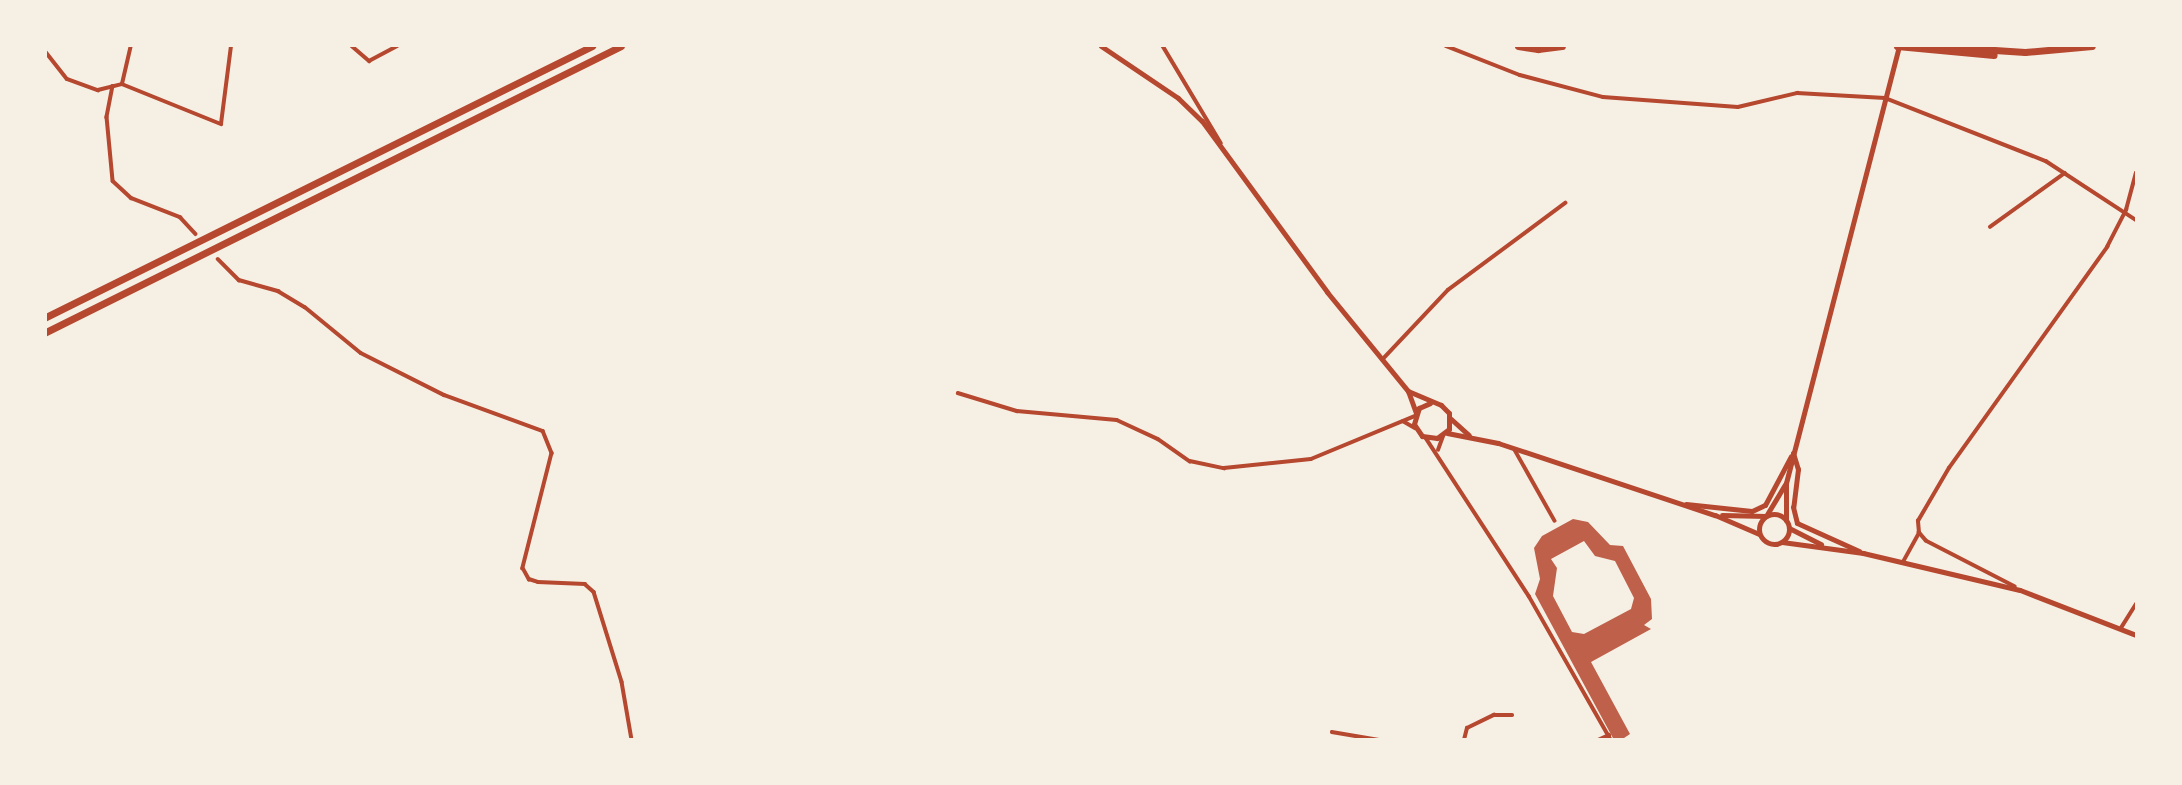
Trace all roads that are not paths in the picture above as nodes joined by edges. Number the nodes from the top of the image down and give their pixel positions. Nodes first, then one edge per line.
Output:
1 (131, 46) edge
2 (231, 46) edge
3 (352, 46) edge
4 (397, 46) edge
5 (592, 46) edge
6 (621, 46) edge
7 (1101, 46) edge
8 (1163, 46) edge
9 (1446, 46) edge
10 (1518, 46) edge
11 (1562, 46) edge
12 (1898, 46) edge
13 (1934, 46) edge
14 (2092, 46) edge
15 (1551, 47) edge
16 (46, 52) edge
17 (2025, 52) junction
18 (122, 84) junction
19 (113, 86) junction
20 (1885, 98) junction
21 (1203, 112) junction
22 (1202, 121) junction
23 (1230, 159) junction
24 (2066, 173) junction
25 (2137, 173) edge
26 (1564, 203) dead end
27 (2126, 210) junction
28 (2137, 220) edge
29 (1990, 227) dead end
30 (196, 234) dead end
31 (218, 260) dead end
32 (46, 317) edge
33 (46, 332) edge
34 (1382, 360) junction
35 (1408, 391) junction
36 (958, 393) dead end
37 (1430, 403) junction
38 (1415, 414) junction
39 (1451, 419) junction
40 (1403, 421) junction
41 (1415, 428) junction
42 (1445, 434) junction
43 (1469, 435) junction
44 (1426, 438) junction
45 (1514, 449) junction
46 (1438, 450) junction
47 (1793, 453) junction
48 (1786, 482) junction
49 (1683, 505) junction
50 (1715, 515) junction
51 (1766, 516) junction
52 (1786, 520) junction
53 (1555, 521) dead end
54 (1789, 527) junction
55 (1919, 533) junction
56 (1759, 534) junction
57 (1782, 542) junction
58 (1830, 548) junction
59 (1863, 553) junction
60 (1902, 563) junction
61 (2020, 590) junction
62 (2137, 604) edge
63 (2121, 628) junction
64 (2137, 635) edge
65 (1512, 715) dead end
66 (1332, 732) dead end
67 (1610, 737) edge
68 (632, 740) edge
69 (1380, 740) edge
70 (1464, 740) edge
71 (1598, 740) edge

1 - 18 street
2 - 18 street
3 - 4 street
5 - 32 highway
6 - 33 highway
7 - 22 main road
8 - 21 street
9 - 20 street
10 - 15 highway
11 - 15 highway
12 - 17 highway
12 - 20 main road
13 - 17 highway
14 - 17 highway
16 - 19 street
18 - 19 street
19 - 30 street
20 - 24 street
20 - 47 main road
21 - 22 street
21 - 23 street
22 - 23 main road
23 - 34 main road
24 - 27 street
24 - 29 street
25 - 27 street
26 - 34 street
27 - 28 street
27 - 55 street
31 - 68 street
34 - 35 main road
35 - 37 main road
35 - 38 main road
36 - 40 street
37 - 38 main road
37 - 39 main road
38 - 40 street
38 - 41 main road
39 - 42 main road
39 - 43 main road
40 - 41 street
41 - 44 main road
42 - 43 main road
42 - 44 main road
42 - 46 street
43 - 45 main road
44 - 46 street
45 - 49 main road
45 - 53 street
46 - 67 street
47 - 48 main road
47 - 49 main road
47 - 59 main road
48 - 51 main road
48 - 52 main road
49 - 50 main road
50 - 51 main road
50 - 56 main road
51 - 52 main road
51 - 56 main road
52 - 54 main road
54 - 57 main road
54 - 58 main road
55 - 60 street
55 - 61 street
56 - 57 main road
57 - 58 main road
58 - 59 main road
59 - 60 main road
60 - 61 main road
61 - 63 main road
62 - 63 street
63 - 64 main road
65 - 70 street
66 - 69 street
67 - 71 street

